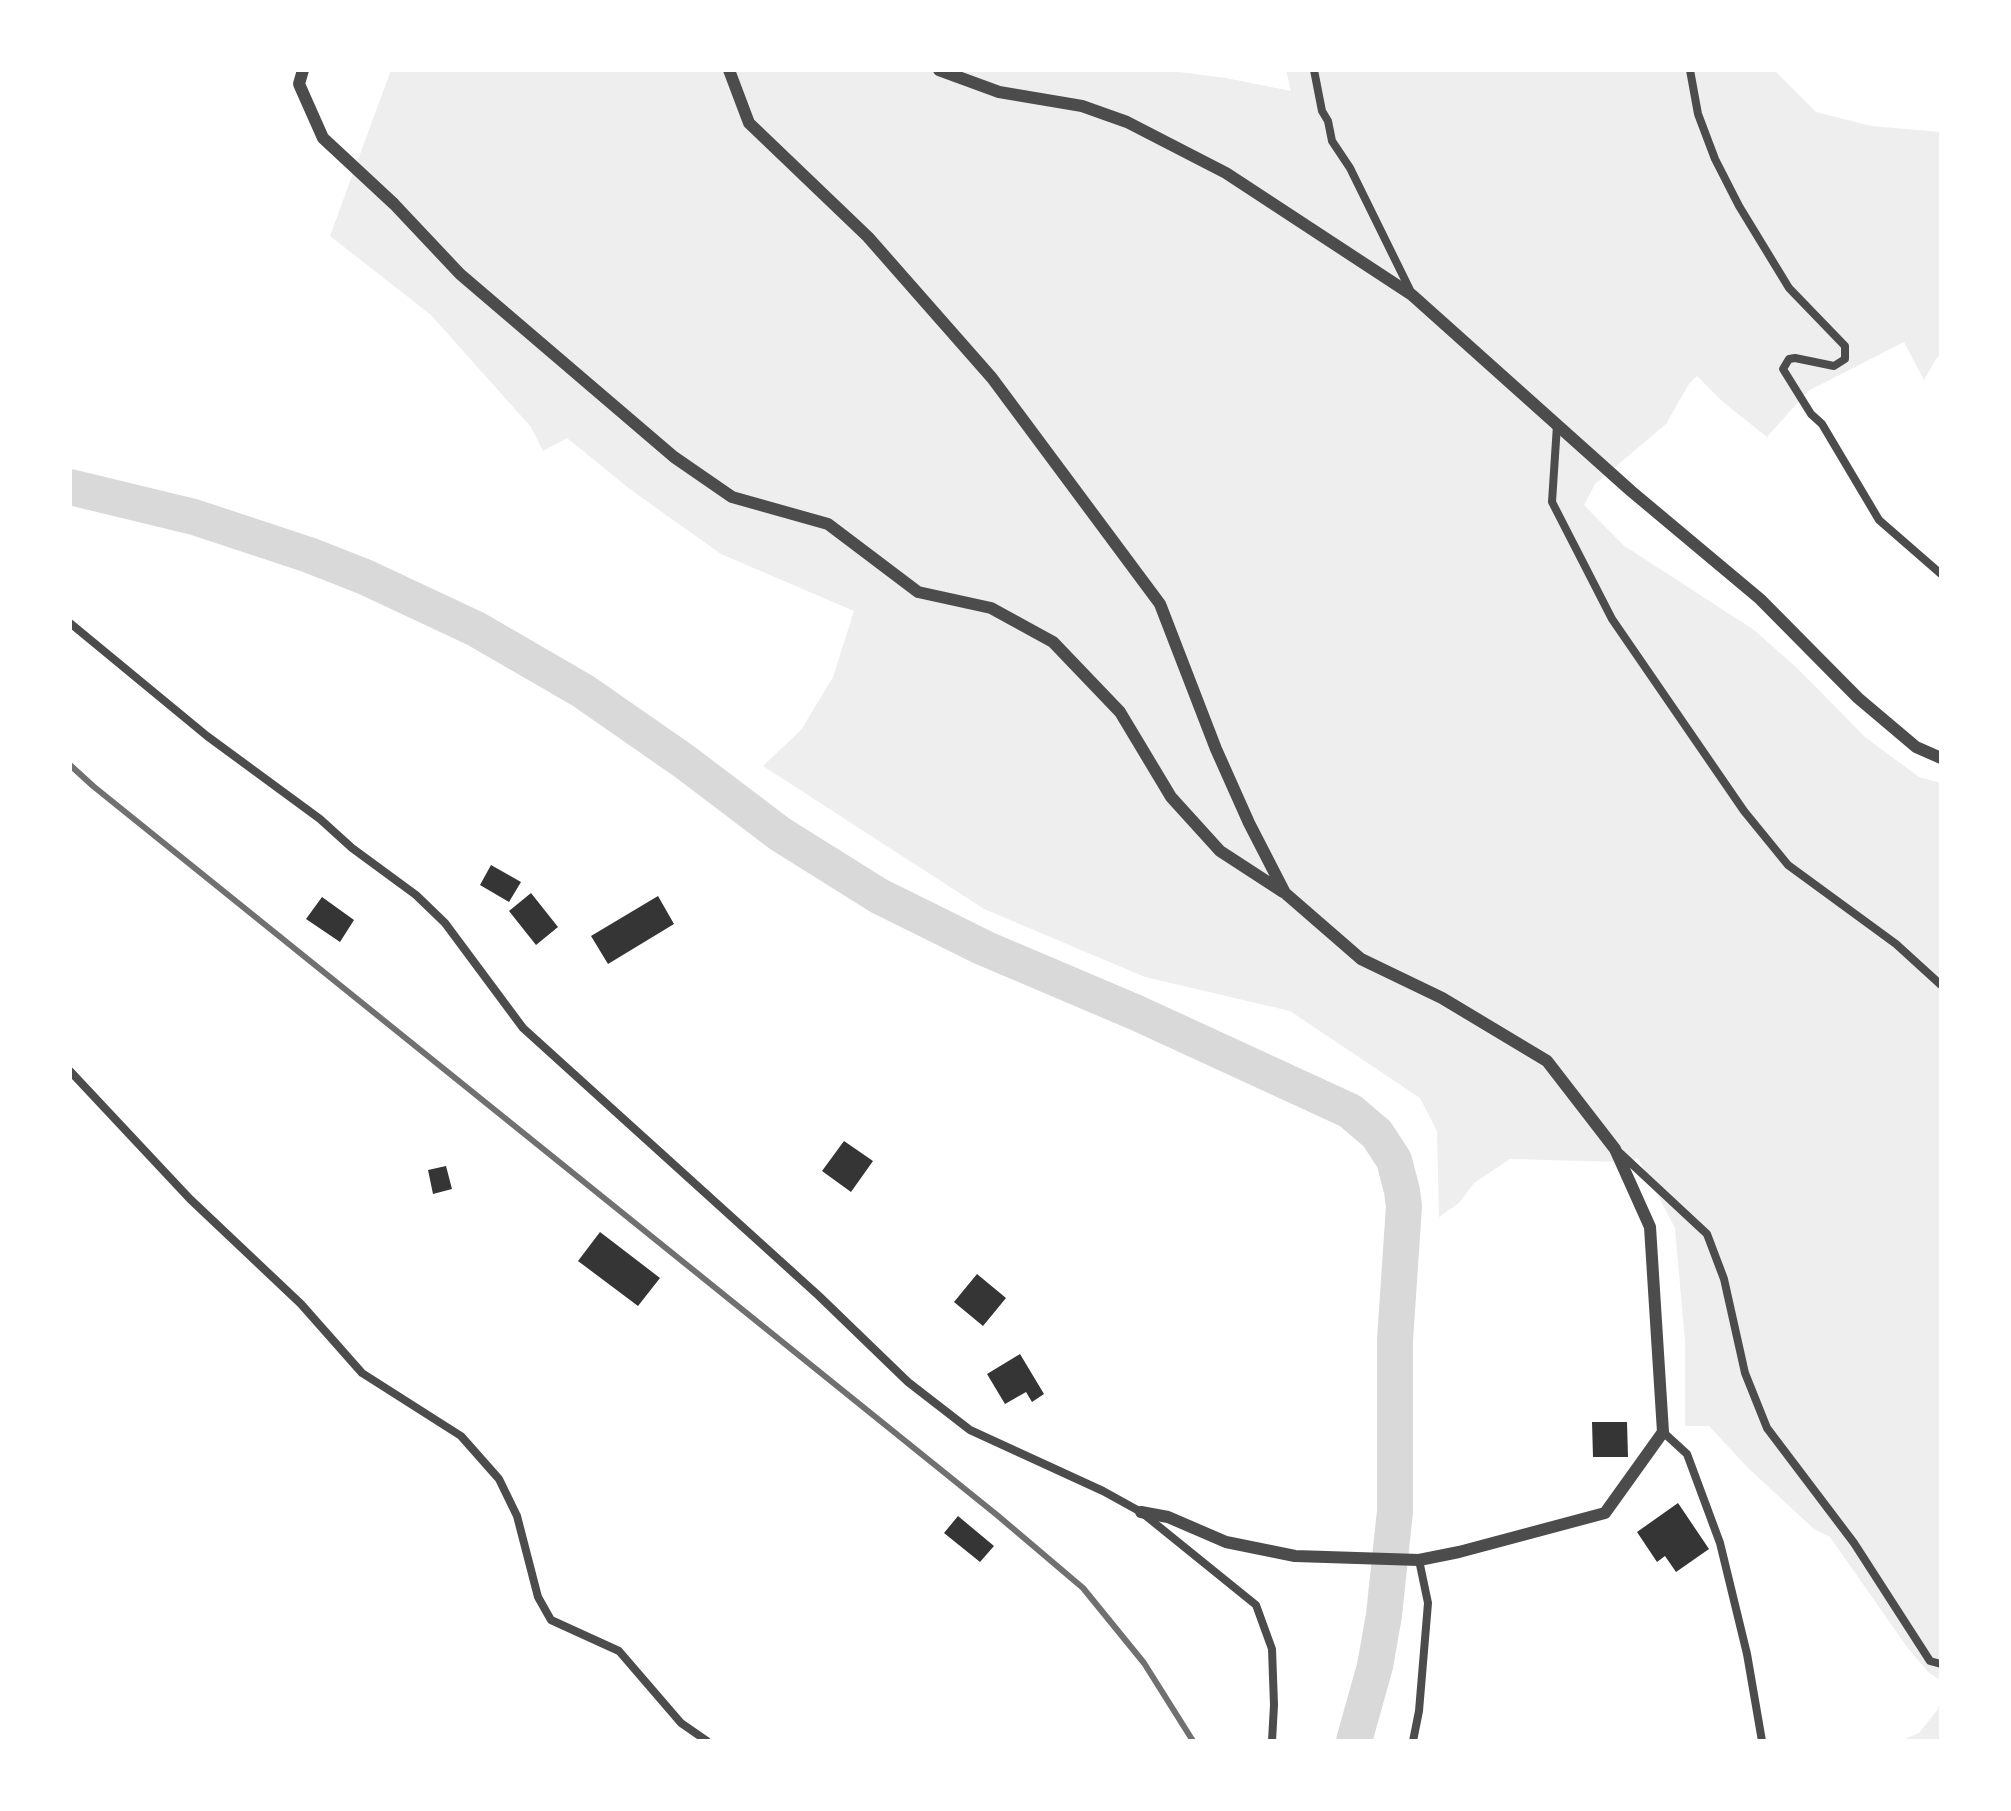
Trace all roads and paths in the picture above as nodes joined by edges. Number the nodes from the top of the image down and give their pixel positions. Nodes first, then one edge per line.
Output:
1 (303, 70) edge
2 (729, 70) edge
3 (939, 70) edge
4 (1314, 70) edge
5 (1690, 70) edge
6 (1412, 295) junction
7 (1557, 425) junction
8 (1941, 574) edge
9 (70, 623) edge
10 (1941, 758) edge
11 (1285, 893) junction
12 (1941, 985) edge
13 (70, 1071) edge
14 (73, 1079) edge
15 (1615, 1149) junction
16 (1663, 1432) junction
17 (1141, 1512) junction
18 (1419, 1560) junction
19 (1941, 1664) edge
20 (707, 1741) edge
21 (1272, 1741) edge
22 (1413, 1741) edge
23 (1762, 1741) edge

1 - 11 street
2 - 11 street
3 - 6 street
4 - 6 street
5 - 8 street
6 - 7 street
7 - 10 street
7 - 12 street
9 - 17 street
11 - 15 street
13 - 14 street
14 - 20 street
15 - 16 street
15 - 19 street
16 - 18 street
16 - 23 street
17 - 18 street
17 - 21 street
18 - 22 street

